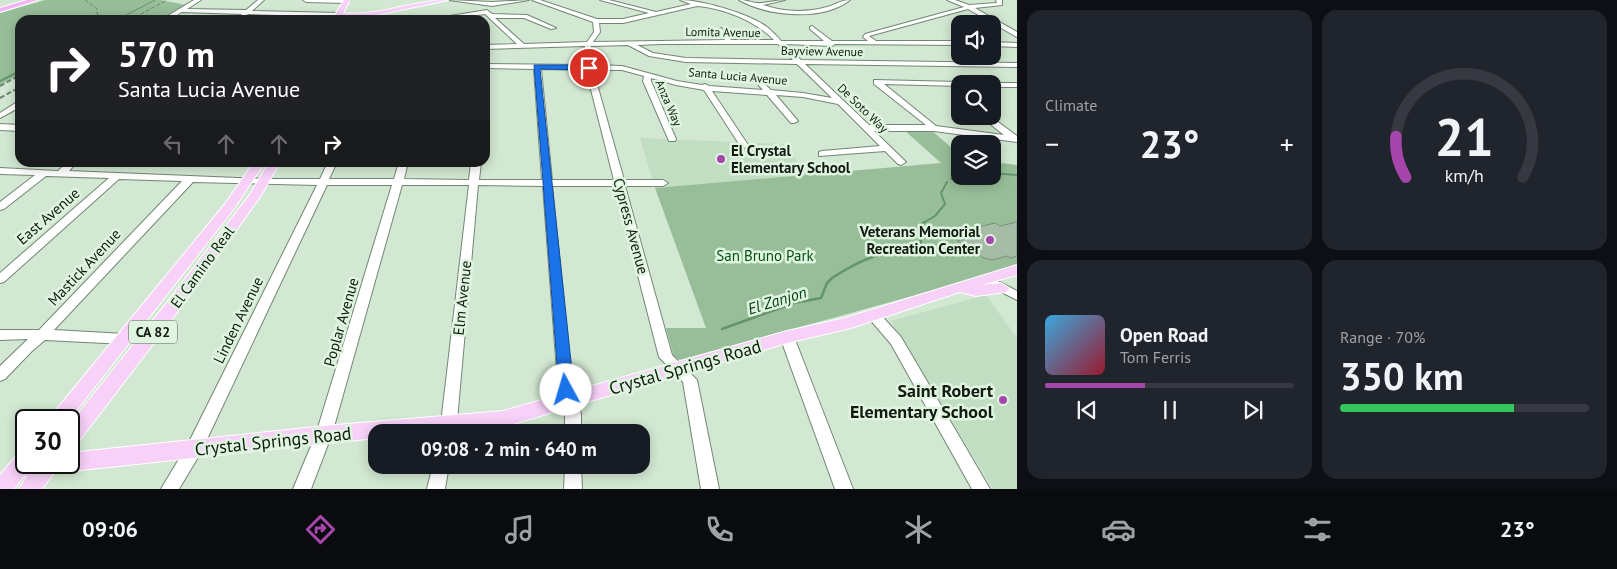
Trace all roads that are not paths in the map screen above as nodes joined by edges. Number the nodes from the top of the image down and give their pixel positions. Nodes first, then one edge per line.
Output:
1 (20, 0) edge
2 (33, 0) edge
3 (198, 0) edge
4 (261, 0) edge
5 (306, 0) edge
6 (347, 0) edge
7 (445, 0) edge
8 (452, 0) edge
9 (526, 0) edge
10 (535, 0) edge
11 (603, 0) edge
12 (683, 0) edge
13 (715, 0) edge
14 (742, 0) edge
15 (782, 0) edge
16 (847, 0) edge
17 (950, 0) edge
18 (999, 0) edge
19 (355, 1) dead end
20 (480, 4) junction
21 (701, 4) junction
22 (758, 4) junction
23 (0, 7) edge
24 (969, 7) junction
25 (181, 10) junction
26 (247, 12) junction
27 (489, 14) junction
28 (659, 14) junction
29 (172, 15) edge
30 (244, 15) edge
31 (302, 15) edge
32 (339, 15) edge
33 (349, 15) edge
34 (368, 15) edge
35 (478, 15) edge
36 (596, 21) junction
37 (553, 28) dead end
38 (812, 28) dead end
39 (721, 30) dead end
40 (1017, 35) edge
41 (874, 42) junction
42 (730, 43) junction
43 (951, 43) edge
44 (631, 44) junction
45 (781, 44) junction
46 (832, 44) junction
47 (1001, 44) edge
48 (522, 45) junction
49 (588, 45) junction
50 (1017, 45) edge
51 (490, 47) edge
52 (799, 62) junction
53 (490, 67) edge
54 (537, 67) junction
55 (1015, 67) edge
56 (589, 68) junction
57 (648, 76) junction
58 (702, 80) dead end
59 (758, 80) dead end
60 (951, 84) edge
61 (1001, 85) edge
62 (1017, 85) edge
63 (707, 88) junction
64 (769, 92) junction
65 (840, 102) junction
66 (15, 107) edge
67 (0, 116) edge
68 (794, 122) dead end
69 (997, 125) edge
70 (0, 127) edge
71 (15, 128) edge
72 (867, 128) junction
73 (934, 128) junction
74 (672, 139) dead end
75 (1016, 139) edge
76 (744, 145) dead end
77 (888, 148) junction
78 (822, 154) dead end
79 (901, 162) dead end
80 (68, 167) edge
81 (257, 167) edge
82 (272, 167) edge
83 (330, 167) edge
84 (403, 167) edge
85 (476, 167) edge
86 (0, 171) edge
87 (44, 173) junction
88 (60, 174) junction
89 (117, 176) junction
90 (190, 179) junction
91 (248, 182) junction
92 (264, 182) junction
93 (323, 182) junction
94 (399, 183) junction
95 (474, 183) junction
96 (547, 183) junction
97 (620, 183) junction
98 (662, 184) dead end
99 (0, 207) edge
100 (1017, 270) edge
101 (0, 279) edge
102 (986, 279) junction
103 (957, 288) junction
104 (1001, 288) junction
105 (1017, 296) edge
106 (874, 316) junction
107 (43, 334) junction
108 (0, 335) edge
109 (787, 337) junction
110 (125, 339) junction
111 (680, 368) junction
112 (0, 375) edge
113 (570, 401) junction
114 (67, 409) edge
115 (449, 424) edge
116 (473, 424) edge
117 (573, 424) edge
118 (80, 425) edge
119 (368, 432) edge
120 (324, 434) junction
121 (194, 449) junction
122 (80, 461) edge
123 (15, 472) edge
124 (41, 474) edge
125 (439, 474) edge
126 (573, 474) edge
127 (1, 489) edge
128 (30, 489) edge
129 (170, 489) edge
130 (302, 489) edge
131 (436, 489) edge
132 (573, 489) edge
133 (710, 489) edge
134 (844, 489) edge
135 (981, 489) edge

1 - 23 highway
2 - 23 highway
3 - 25 street
4 - 26 street
5 - 6 street
6 - 32 main road
7 - 34 main road
8 - 20 street
9 - 20 street
10 - 36 street
11 - 28 street
12 - 21 street, De Soto Way
13 - 21 street
14 - 22 street
15 - 22 street
16 - 22 street
17 - 24 street
18 - 24 street
19 - 33 main road
20 - 27 street
21 - 28 street
21 - 45 street, De Soto Way
24 - 40 street
24 - 41 street
25 - 26 street
25 - 29 street
26 - 30 street
26 - 31 street
27 - 35 street
27 - 37 street
27 - 48 street
28 - 36 street
36 - 49 street, Cypress Avenue
38 - 46 street
39 - 42 street
41 - 43 street, Lomita Avenue
41 - 46 street, Lomita Avenue
42 - 44 street, Lomita Avenue
42 - 45 street, Lomita Avenue
44 - 49 street, Lomita Avenue
44 - 52 street, Bayview Avenue
45 - 46 street, Lomita Avenue
45 - 52 street, De Soto Way
47 - 50 street
48 - 49 street, Lomita Avenue
48 - 51 street, Lomita Avenue
49 - 56 street, Cypress Avenue
52 - 55 street, Bayview Avenue
52 - 65 street, De Soto Way
53 - 54 street, Santa Lucia Avenue
54 - 56 street, Santa Lucia Avenue
54 - 96 street
56 - 57 street, Santa Lucia Avenue
56 - 97 street, Cypress Avenue
57 - 63 street, Santa Lucia Avenue
57 - 74 street, Anza Way
58 - 63 street
59 - 64 street
60 - 73 street
61 - 62 street
63 - 64 street, Santa Lucia Avenue
63 - 76 street
64 - 65 street, Santa Lucia Avenue
64 - 68 street
65 - 72 street, De Soto Way
66 - 67 street
69 - 75 street
70 - 71 street
72 - 73 street
72 - 77 street, De Soto Way
73 - 75 street
77 - 78 street
77 - 79 street, De Soto Way
80 - 88 street
81 - 91 main road, El Camino Real / CA 82
82 - 92 main road, El Camino Real / CA 82
83 - 93 street, Linden Avenue
84 - 94 street, Poplar Avenue
85 - 95 street, Elm Avenue
86 - 87 street
87 - 88 street
87 - 99 street
88 - 89 street
89 - 90 street
89 - 101 street, East Avenue
90 - 91 street
90 - 107 street, Mastick Avenue
91 - 92 street
91 - 110 main road, El Camino Real / CA 82
92 - 93 street
92 - 118 main road, El Camino Real / CA 82
93 - 94 street
93 - 121 street, Linden Avenue
94 - 95 street
94 - 120 street, Poplar Avenue
95 - 96 street
95 - 115 street, Elm Avenue
96 - 97 street
96 - 113 street
97 - 98 street
97 - 111 street, Cypress Avenue
100 - 102 main road, Crystal Springs Road
102 - 103 main road, Crystal Springs Road
102 - 104 street
103 - 104 main road
103 - 106 main road, Crystal Springs Road
104 - 105 street
106 - 109 main road, Crystal Springs Road
106 - 135 street
107 - 108 street
107 - 110 street
107 - 112 street, Mastick Avenue
109 - 111 main road, Crystal Springs Road
109 - 134 street
110 - 114 main road, El Camino Real / CA 82
111 - 113 main road, Crystal Springs Road
111 - 133 street, Cypress Avenue
113 - 116 main road, Crystal Springs Road
113 - 117 street
119 - 120 main road, Crystal Springs Road
120 - 121 main road, Crystal Springs Road
120 - 130 street, Poplar Avenue
121 - 122 main road, Crystal Springs Road
121 - 129 street, Linden Avenue
123 - 127 main road
124 - 128 main road
125 - 131 street
126 - 132 street

